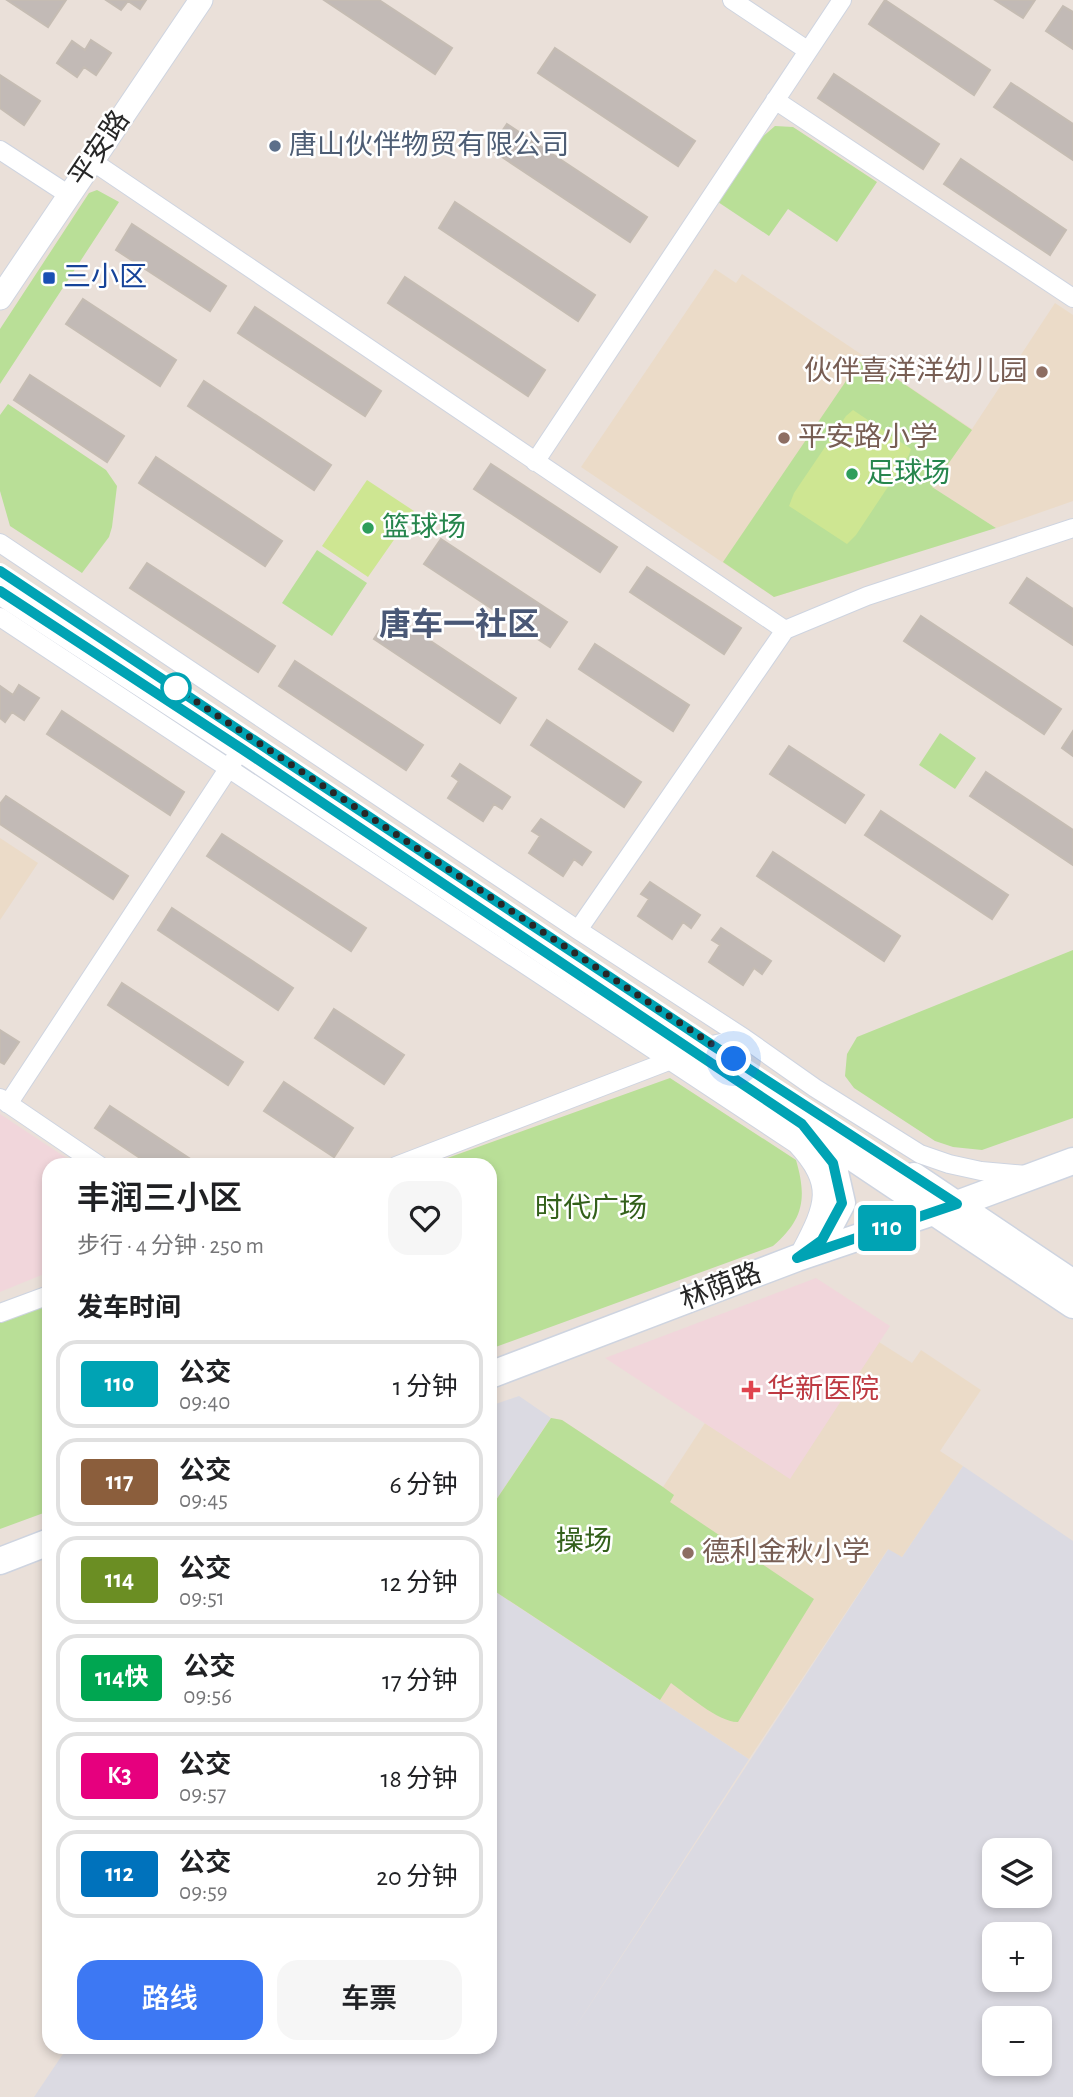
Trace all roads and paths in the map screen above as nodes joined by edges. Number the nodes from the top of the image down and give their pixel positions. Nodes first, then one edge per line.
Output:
1 (201, 0) edge
2 (732, 0) edge
3 (842, 0) edge
4 (807, 50) junction
5 (775, 100) junction
6 (0, 150) edge
7 (92, 161) junction
8 (69, 195) junction
9 (0, 298) edge
10 (1073, 298) edge
11 (535, 462) junction
12 (1073, 528) edge
13 (0, 543) edge
14 (0, 571) edge
15 (0, 591) edge
16 (0, 617) edge
17 (785, 630) junction
18 (235, 759) junction
19 (578, 930) junction
20 (744, 1038) junction
21 (691, 1052) junction
22 (4, 1101) edge
23 (802, 1124) junction
24 (88, 1158) edge
25 (417, 1158) edge
26 (1073, 1161) edge
27 (1033, 1175) junction
28 (946, 1208) junction
29 (797, 1258) junction
30 (1073, 1283) edge
31 (42, 1298) edge
32 (1073, 1305) edge
33 (0, 1313) edge
34 (497, 1372) edge
35 (42, 1545) edge
36 (0, 1560) edge

1 - 7 street, 平安路
2 - 4 street
3 - 4 street
4 - 5 street
5 - 10 street
5 - 11 street
6 - 8 street
7 - 8 street, 平安路
7 - 11 street
8 - 9 street, 平安路
11 - 17 street
12 - 17 street
13 - 19 street
14 - 21 main road
15 - 18 main road
16 - 18 street
17 - 19 street
18 - 21 main road
18 - 22 street
19 - 20 street
20 - 21 street
20 - 27 street
21 - 23 main road
21 - 25 street
21 - 28 main road
21 - 29 street
22 - 24 street
23 - 28 main road
23 - 29 main road
26 - 27 main road, 林荫路
27 - 28 main road, 林荫路
28 - 29 main road, 林荫路
28 - 30 main road
28 - 32 main road
29 - 34 main road, 林荫路
31 - 33 street
35 - 36 main road

